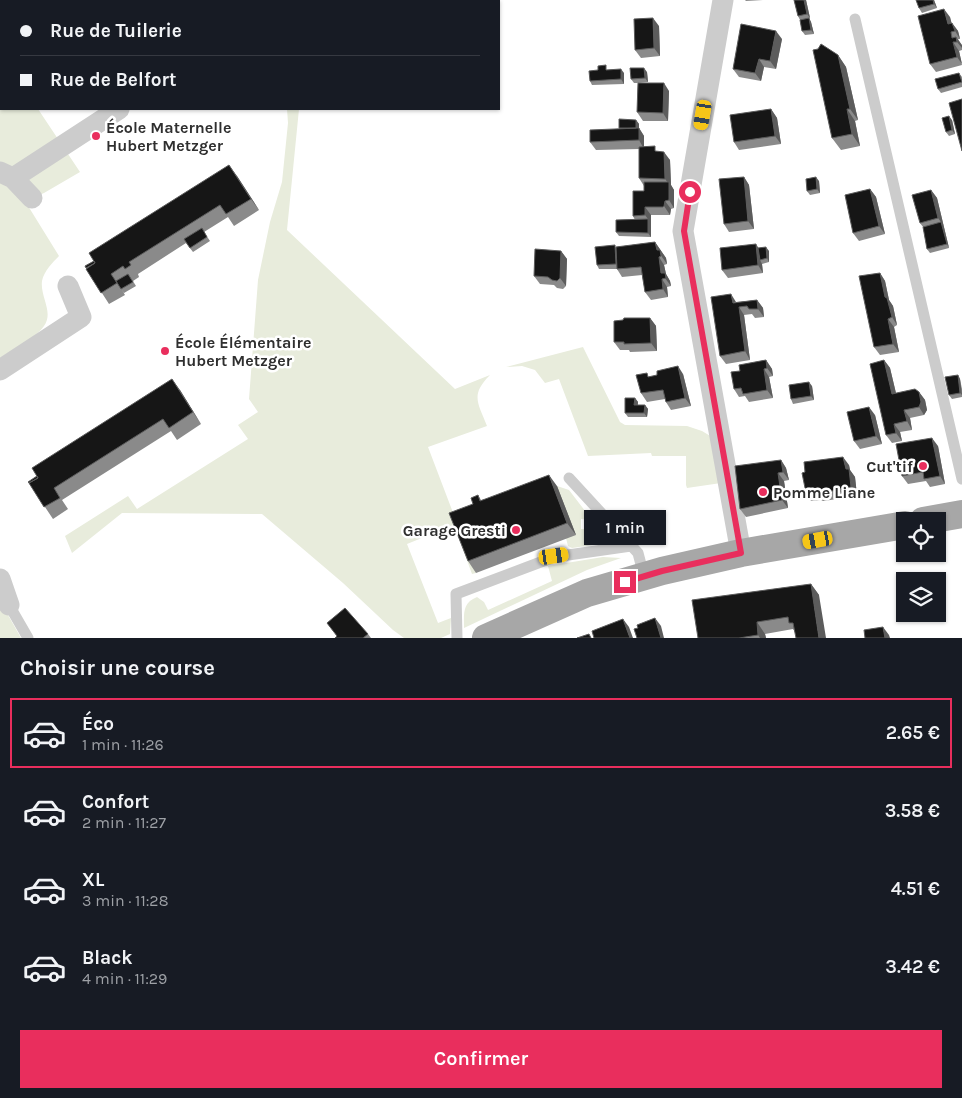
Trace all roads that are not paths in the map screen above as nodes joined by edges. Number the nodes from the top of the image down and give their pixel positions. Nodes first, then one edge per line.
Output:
1 (723, 0) edge
2 (855, 18) dead end
3 (117, 110) edge
4 (6, 175) edge
5 (32, 198) dead end
6 (68, 286) dead end
7 (0, 370) edge
8 (568, 478) dead end
9 (962, 479) edge
10 (962, 514) edge
11 (946, 517) edge
12 (896, 526) edge
13 (631, 546) junction
14 (741, 553) junction
15 (644, 576) junction
16 (0, 579) edge
17 (9, 604) joint
18 (28, 638) edge
19 (457, 638) edge
20 (486, 638) edge

1 - 14 street
2 - 9 lane
3 - 4 street
4 - 5 street
6 - 7 street
8 - 13 lane
10 - 11 main road
12 - 14 main road
13 - 15 lane
13 - 19 lane
14 - 15 main road
15 - 20 main road
16 - 17 street
17 - 18 lane

